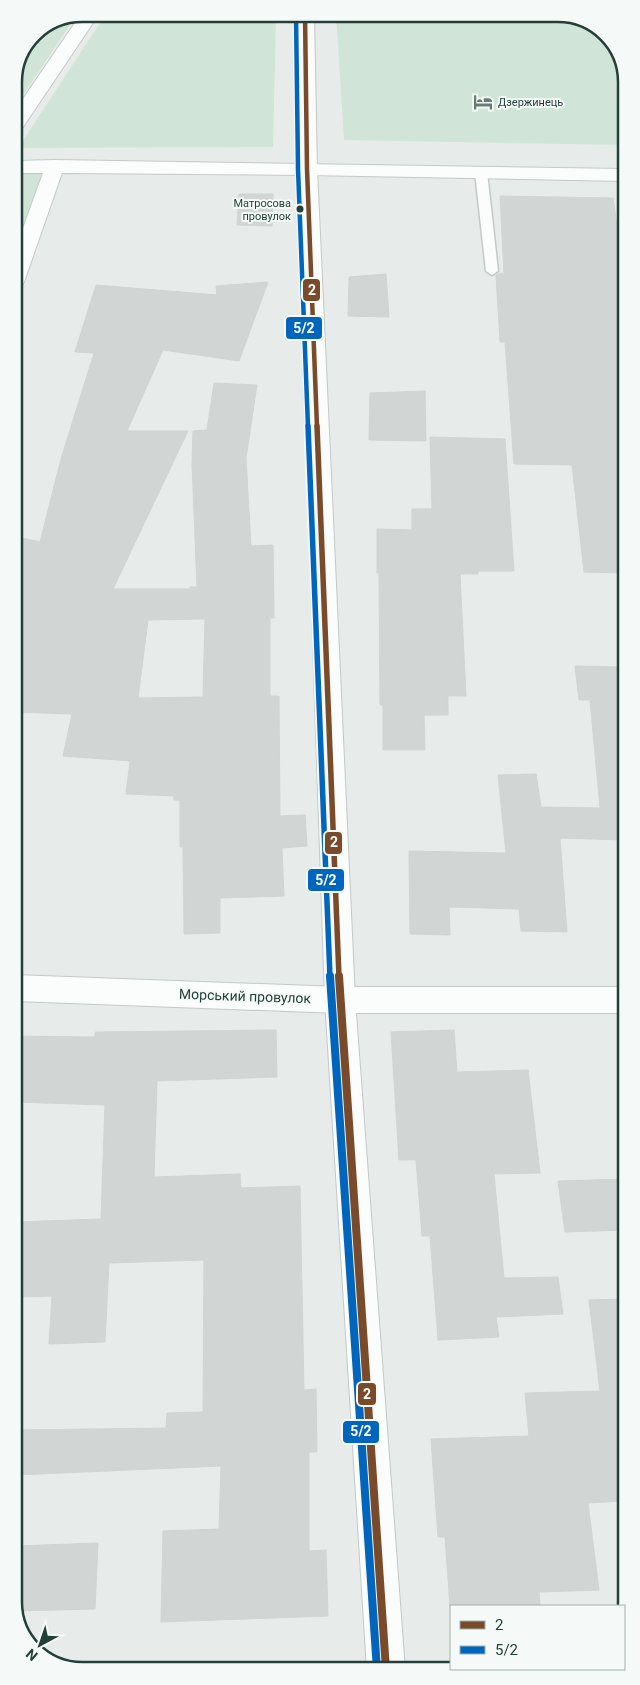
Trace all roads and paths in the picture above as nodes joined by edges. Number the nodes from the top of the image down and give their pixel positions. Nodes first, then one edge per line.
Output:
1 (85, 22) edge
2 (306, 22) edge
3 (23, 113) edge
4 (56, 166) junction
5 (23, 167) edge
6 (307, 169) junction
7 (481, 172) junction
8 (618, 175) edge
9 (23, 257) edge
10 (492, 271) dead end
11 (22, 988) edge
12 (340, 1000) junction
13 (618, 1000) edge
14 (385, 1662) edge

1 - 3 main road
2 - 6 main road
4 - 5 main road
4 - 6 main road
4 - 9 main road
6 - 7 main road
6 - 12 main road
7 - 8 main road
7 - 10 lane
11 - 12 main road, Морський провулок
12 - 13 main road, Морський провулок
12 - 14 main road

